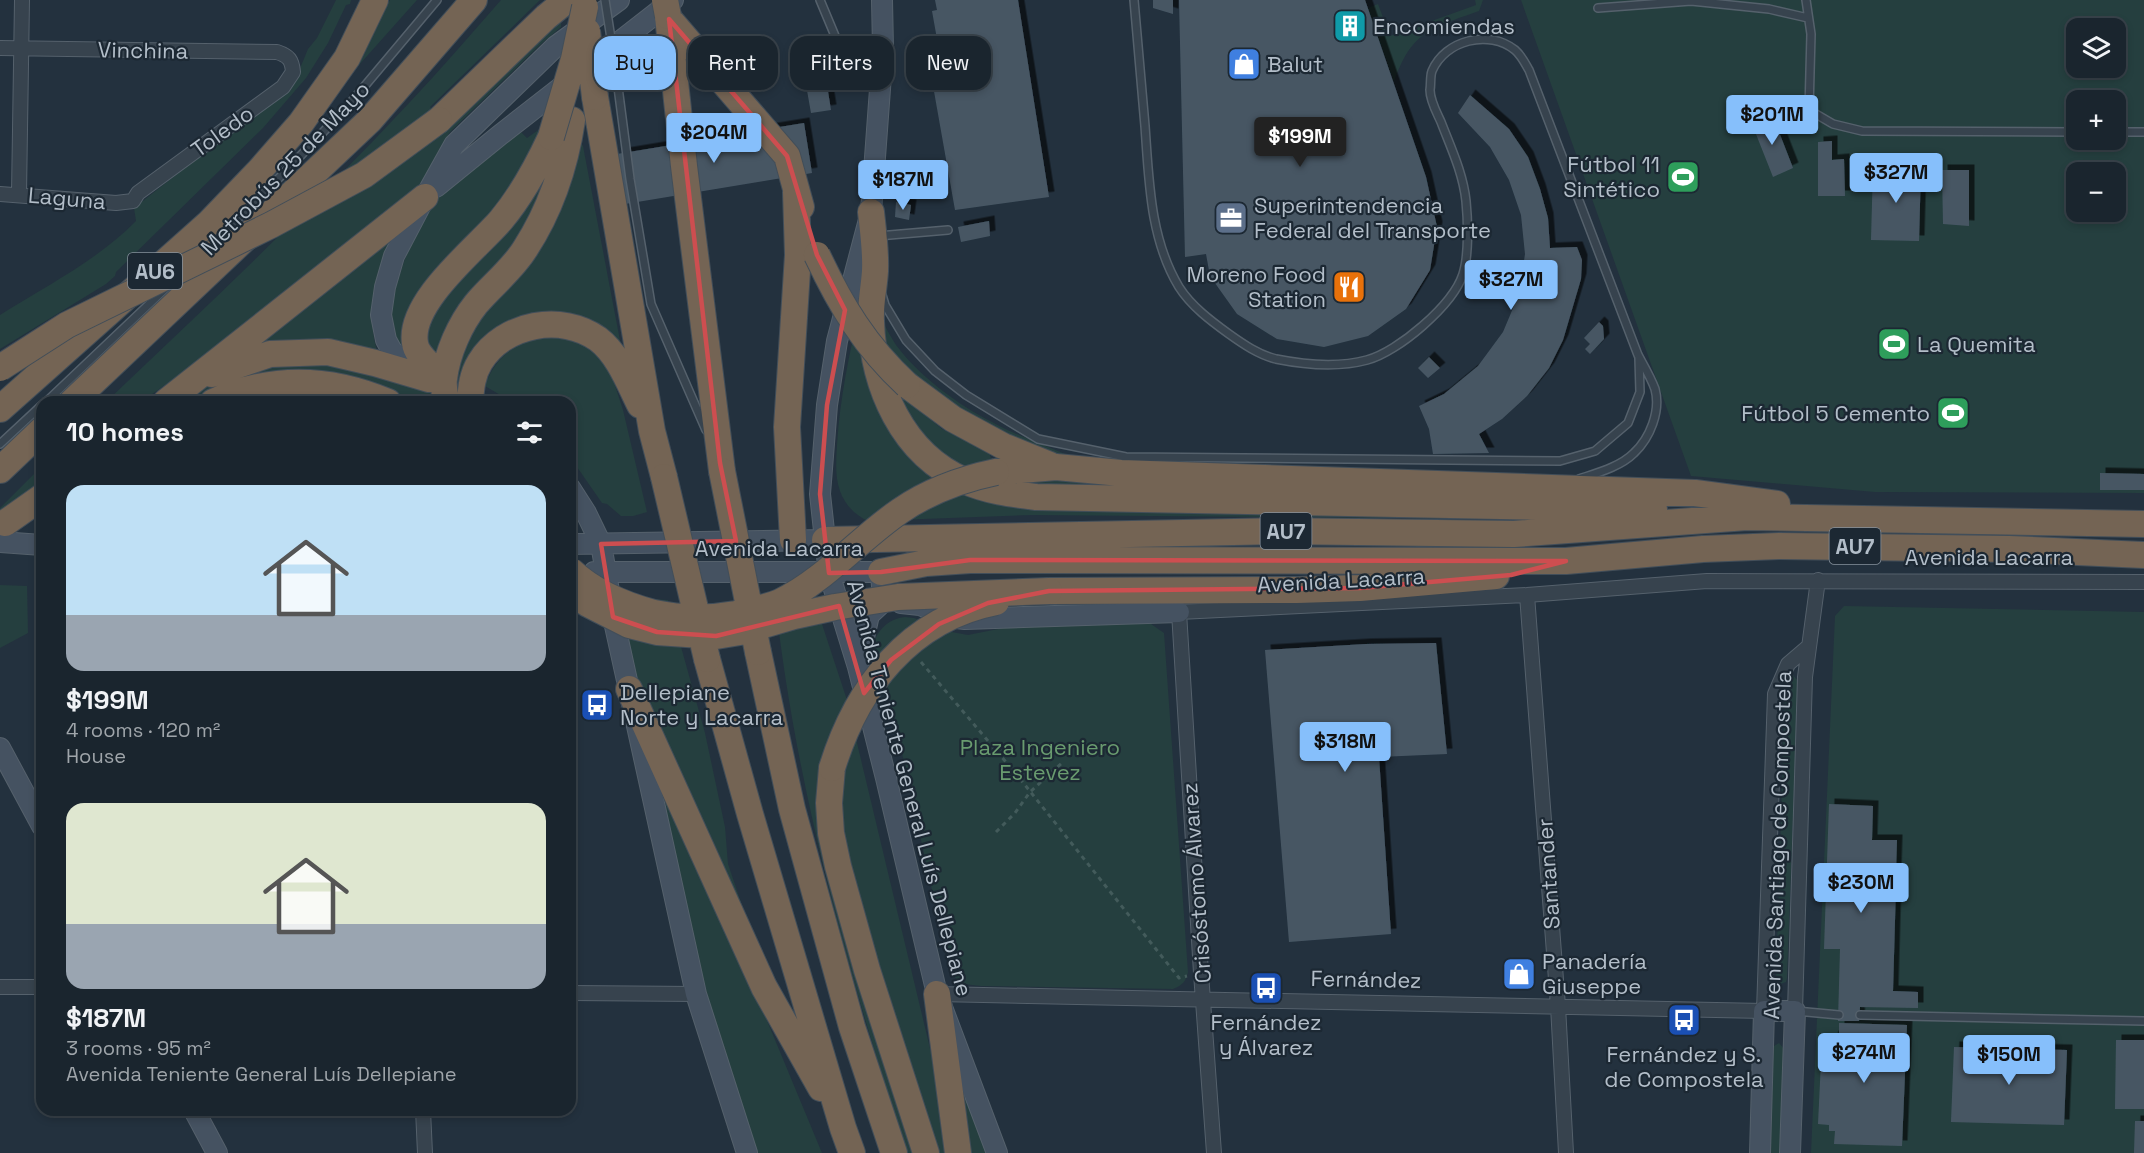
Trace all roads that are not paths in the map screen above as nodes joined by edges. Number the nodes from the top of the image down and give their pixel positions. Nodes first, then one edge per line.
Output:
1 (22, 0) edge
2 (375, 0) edge
3 (437, 0) edge
4 (474, 0) edge
5 (619, 0) edge
6 (820, 0) edge
7 (882, 0) edge
8 (1134, 0) edge
9 (1806, 0) edge
10 (585, 2) edge
11 (1598, 8) dead end
12 (669, 9) edge
13 (1808, 18) junction
14 (835, 36) edge
15 (0, 48) edge
16 (21, 49) junction
17 (286, 55) joint
18 (574, 59) junction
19 (2066, 132) edge
20 (2126, 132) edge
21 (2144, 132) edge
22 (796, 192) junction
23 (0, 194) edge
24 (19, 194) junction
25 (424, 197) junction
26 (133, 201) joint
27 (872, 224) junction
28 (948, 230) dead end
29 (875, 269) junction
30 (1638, 355) junction
31 (0, 368) edge
32 (429, 375) junction
33 (195, 380) junction
34 (52, 396) edge
35 (78, 396) edge
36 (174, 396) edge
37 (227, 396) edge
38 (373, 396) edge
39 (445, 396) edge
40 (470, 396) edge
41 (0, 409) edge
42 (36, 411) edge
43 (652, 431) junction
44 (36, 436) edge
45 (0, 444) edge
46 (721, 467) junction
47 (1047, 468) junction
48 (0, 470) edge
49 (1554, 488) junction
50 (576, 497) edge
51 (36, 503) edge
52 (1747, 517) junction
53 (1894, 520) junction
54 (2144, 525) edge
55 (2, 538) edge
56 (794, 540) junction
57 (825, 540) junction
58 (36, 543) edge
59 (576, 544) edge
60 (602, 544) junction
61 (2144, 555) edge
62 (1566, 561) junction
63 (576, 571) edge
64 (606, 572) junction
65 (881, 572) junction
66 (829, 573) junction
67 (576, 576) edge
68 (1818, 580) junction
69 (2144, 582) edge
70 (1049, 591) junction
71 (1527, 595) junction
72 (576, 596) edge
73 (883, 602) junction
74 (1179, 612) junction
75 (1809, 646) junction
76 (858, 667) junction
77 (629, 689) junction
78 (0, 748) edge
79 (36, 815) edge
80 (0, 987) edge
81 (36, 987) edge
82 (576, 993) edge
83 (696, 994) junction
84 (937, 994) junction
85 (1203, 1000) junction
86 (1558, 1006) junction
87 (1764, 1011) junction
88 (1795, 1011) junction
89 (1839, 1015) dead end
90 (1860, 1016) dead end
91 (2144, 1021) edge
92 (197, 1116) edge
93 (423, 1116) edge
94 (843, 1128) junction
95 (217, 1153) edge
96 (424, 1153) edge
97 (747, 1153) edge
98 (852, 1153) edge
99 (894, 1153) edge
100 (926, 1153) edge
101 (958, 1153) edge
102 (997, 1153) edge
103 (1214, 1153) edge
104 (1566, 1153) edge
105 (1760, 1153) edge
106 (1790, 1153) edge

1 - 16 street
2 - 41 highway, AU6
3 - 34 lane, Metrobús 25 de Mayo
4 - 35 highway, AU6
5 - 25 street
6 - 14 lane
7 - 27 street, Avenida Teniente General Luís Dellepiane
8 - 30 lane
9 - 13 lane
10 - 18 highway, bridge
10 - 31 highway, bridge
10 - 43 highway, bridge
10 - 46 lane, bridge
11 - 13 lane
12 - 22 highway
12 - 25 street
12 - 46 highway
13 - 19 lane
15 - 16 street, Vinchina
16 - 17 street, Vinchina
16 - 24 street
17 - 26 street, Toledo
18 - 32 highway, bridge
18 - 39 highway, bridge
20 - 21 lane
22 - 47 highway, bridge
22 - 56 highway
23 - 24 street, Laguna
24 - 26 street, Laguna
25 - 32 street
25 - 33 highway
27 - 28 lane
27 - 29 highway
27 - 57 street, Avenida Teniente General Luís Dellepiane
29 - 30 lane
29 - 52 highway
30 - 49 lane
32 - 33 highway
33 - 36 highway
37 - 38 highway
40 - 43 highway
42 - 45 lane
43 - 94 highway, bridge
44 - 48 highway
46 - 99 highway, bridge
47 - 49 highway
47 - 67 highway, bridge
49 - 53 highway
50 - 60 street
51 - 55 highway
52 - 53 highway, AU7
52 - 57 highway, AU7
53 - 54 highway, AU7
55 - 58 street
56 - 57 street, Avenida Lacarra
56 - 60 street, Avenida Lacarra
57 - 66 street, Avenida Teniente General Luís Dellepiane
59 - 60 street, Avenida Lacarra
60 - 64 street
61 - 62 highway, AU7
62 - 65 highway, AU7
62 - 70 highway
63 - 64 street, Avenida Lacarra
64 - 66 street, Avenida Lacarra
64 - 77 street
65 - 66 street, Avenida Lacarra
65 - 73 street, Avenida Lacarra
66 - 76 street, Avenida Teniente General Luís Dellepiane
68 - 69 street, Avenida Lacarra
68 - 71 street, Avenida Lacarra
68 - 75 street, Avenida Santiago de Compostela
70 - 72 highway, bridge
70 - 100 highway, bridge
71 - 74 street, Avenida Lacarra
71 - 86 street, Santander
73 - 74 street, Avenida Lacarra
73 - 76 street
74 - 85 street, Crisóstomo Álvarez
75 - 87 street, Avenida Santiago de Compostela
75 - 88 street, Avenida Santiago de Compostela
76 - 84 street, Avenida Teniente General Luís Dellepiane
77 - 83 street
77 - 94 highway
78 - 79 street
80 - 81 street
82 - 83 street
83 - 97 street
84 - 85 street, Fernández
84 - 101 highway
84 - 102 street, Avenida Teniente General Luís Dellepiane
85 - 86 street, Fernández
85 - 103 street, Crisóstomo Álvarez
86 - 87 street, Fernández
86 - 104 street, Santander
87 - 88 street, Fernández
87 - 105 street, Avenida Santiago de Compostela
88 - 89 lane
88 - 106 street, Avenida Santiago de Compostela
90 - 91 lane
92 - 95 street
93 - 96 street
94 - 98 highway

